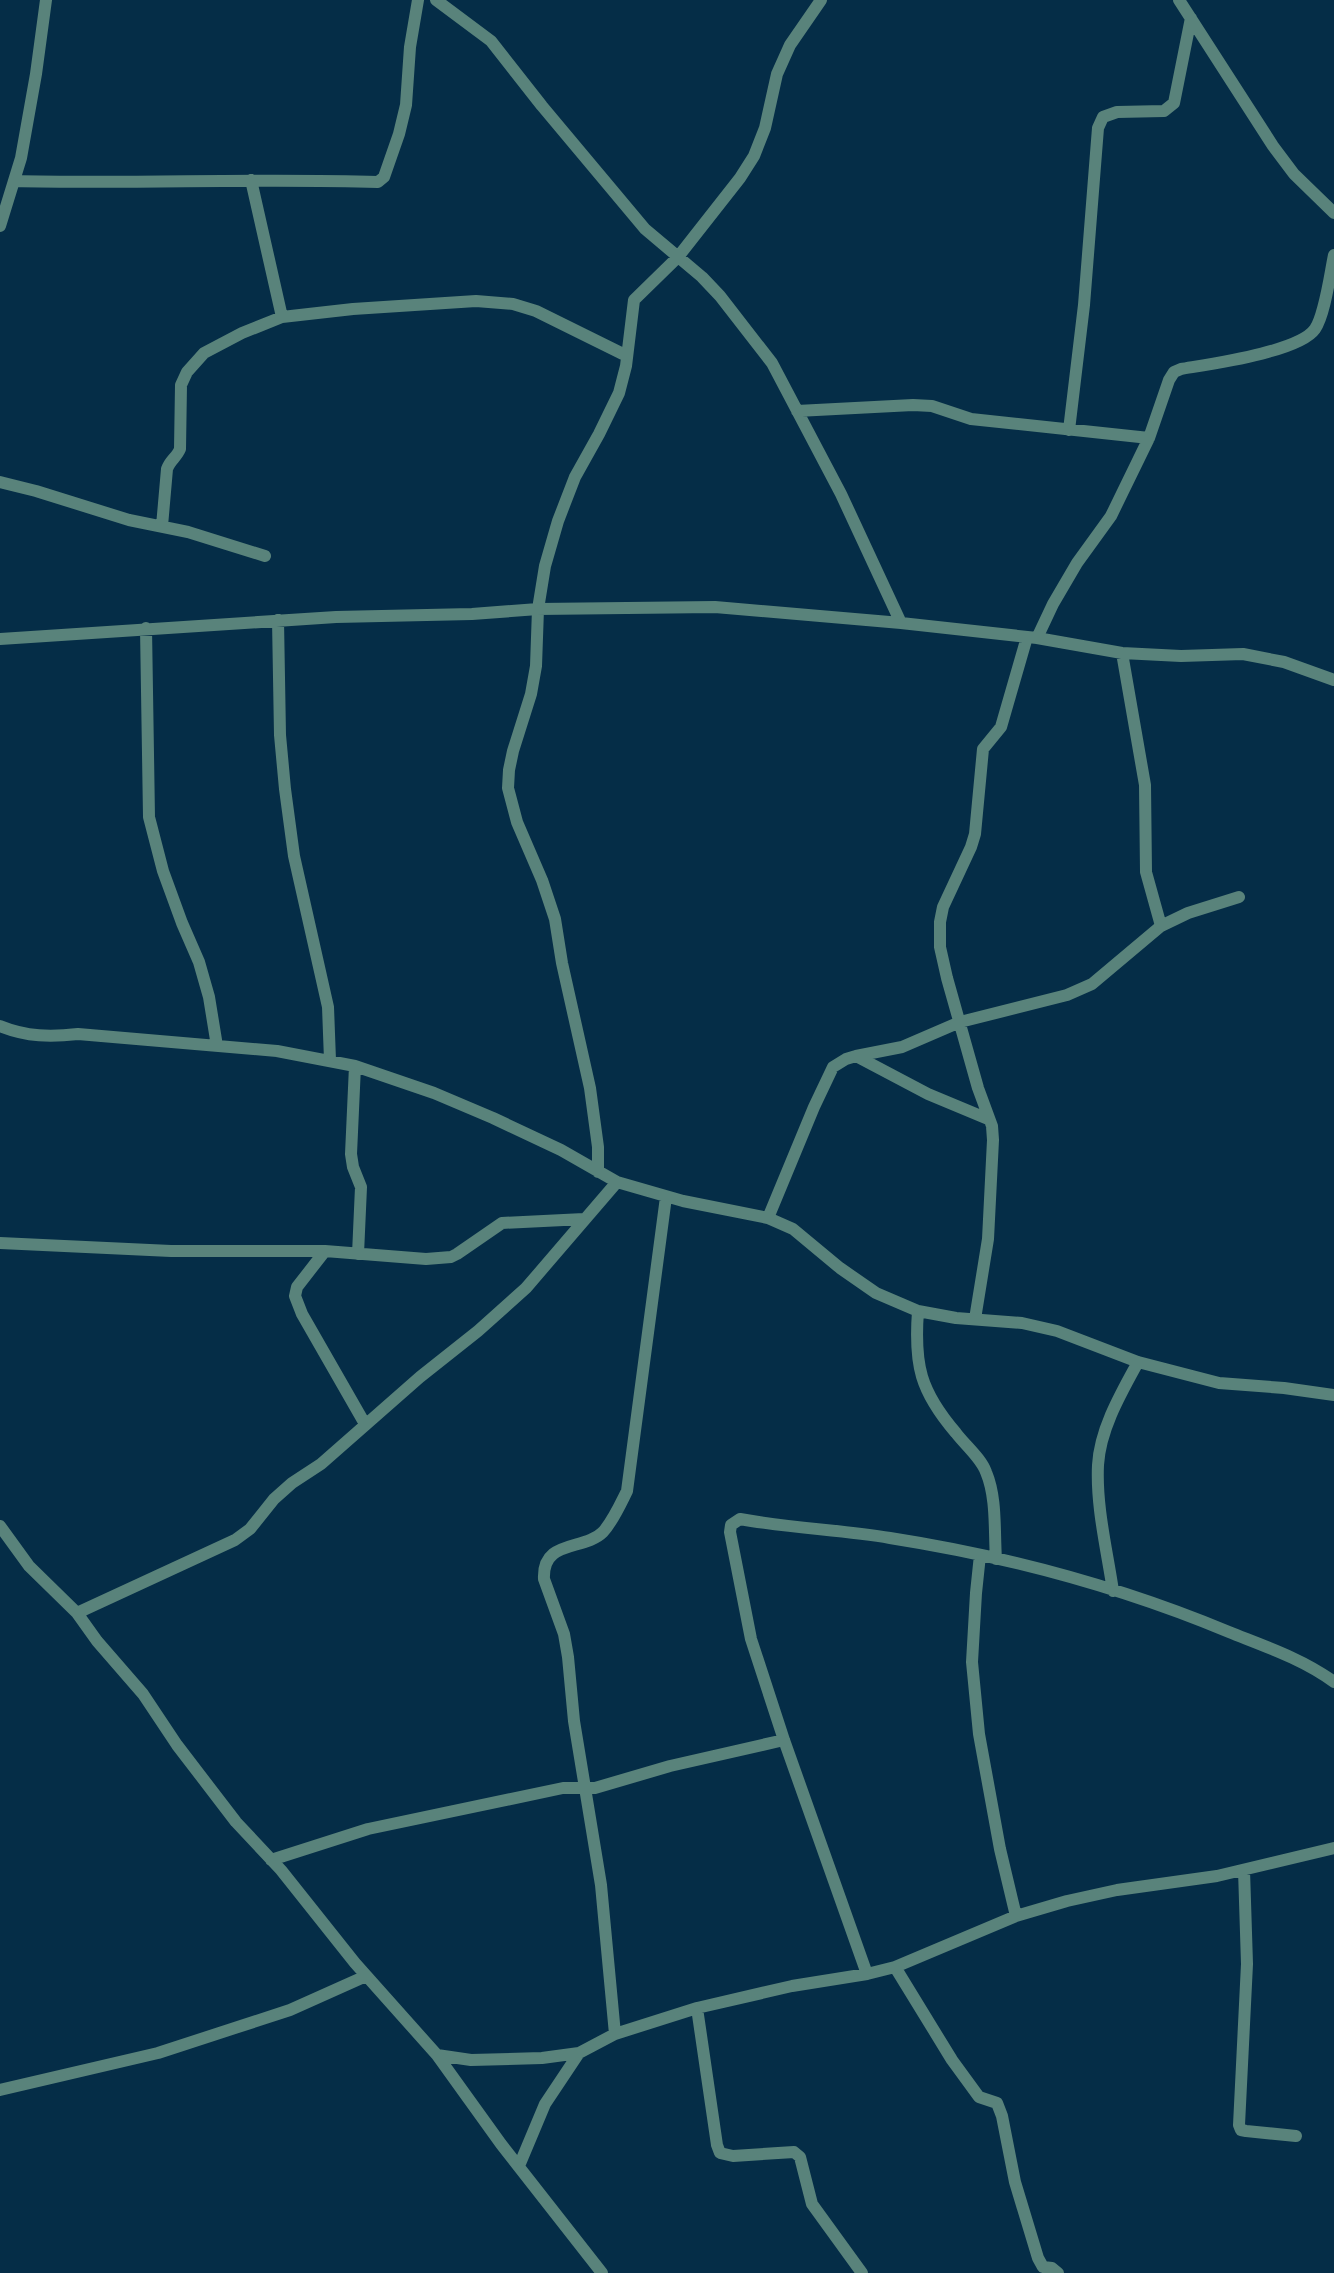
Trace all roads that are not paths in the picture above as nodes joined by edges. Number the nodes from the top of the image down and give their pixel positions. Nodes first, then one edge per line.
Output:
1 (46, 0) edge
2 (418, 0) edge
3 (436, 0) edge
4 (821, 0) edge
5 (1179, 0) edge
6 (1191, 18) junction
7 (251, 180) junction
8 (14, 181) junction
9 (3, 207) edge
10 (1334, 213) edge
11 (0, 226) edge
12 (1334, 254) edge
13 (678, 257) junction
14 (282, 317) junction
15 (627, 356) junction
16 (797, 411) junction
17 (1069, 430) junction
18 (1149, 438) junction
19 (0, 482) edge
20 (162, 526) junction
21 (265, 556) dead end
22 (538, 608) junction
23 (278, 620) junction
24 (901, 623) junction
25 (146, 628) junction
26 (1032, 638) junction
27 (0, 639) edge
28 (1122, 653) junction
29 (1334, 680) edge
30 (1239, 897) dead end
31 (1161, 926) junction
32 (960, 1022) junction
33 (0, 1026) edge
34 (216, 1046) junction
35 (856, 1056) junction
36 (330, 1060) junction
37 (355, 1066) junction
38 (988, 1119) junction
39 (598, 1172) junction
40 (616, 1182) junction
41 (666, 1197) junction
42 (768, 1218) junction
43 (584, 1219) junction
44 (0, 1243) edge
45 (325, 1251) junction
46 (358, 1254) junction
47 (918, 1311) junction
48 (976, 1319) junction
49 (1138, 1362) junction
50 (1334, 1395) edge
51 (365, 1424) junction
52 (0, 1526) edge
53 (980, 1555) junction
54 (996, 1559) junction
55 (1113, 1591) junction
56 (77, 1613) junction
57 (1334, 1682) edge
58 (784, 1740) junction
59 (585, 1788) junction
60 (1334, 1848) edge
61 (271, 1860) junction
62 (1244, 1870) junction
63 (1016, 1916) junction
64 (894, 1967) junction
65 (867, 1974) junction
66 (366, 1976) junction
67 (697, 2008) junction
68 (615, 2034) junction
69 (578, 2053) junction
70 (437, 2056) junction
71 (0, 2090) edge
72 (1296, 2136) dead end
73 (519, 2166) junction
74 (602, 2273) edge
75 (862, 2273) edge
76 (1058, 2273) edge

1 - 8 street
2 - 7 street
3 - 13 street
4 - 13 street
5 - 6 street
6 - 10 street
6 - 17 street
7 - 8 street
7 - 14 street
8 - 9 street
9 - 11 street
12 - 18 street
13 - 15 street
13 - 16 street
14 - 15 street
14 - 20 street
15 - 22 street
16 - 17 street
16 - 24 street
17 - 18 street
18 - 26 street
19 - 20 street
20 - 21 street
22 - 23 street
22 - 24 street
22 - 39 street
23 - 25 street
23 - 36 street
24 - 26 street
25 - 27 street
25 - 34 street
26 - 28 street
26 - 32 street
28 - 29 street
28 - 31 street
30 - 31 street
31 - 32 street
32 - 35 street
32 - 38 street
33 - 34 street
34 - 36 street
35 - 38 street
35 - 42 street
36 - 37 street
37 - 39 street
37 - 46 street
38 - 48 street
39 - 40 street
40 - 41 street
40 - 43 street
41 - 42 street
41 - 59 street
42 - 47 street
43 - 46 street
43 - 51 street
44 - 45 street
45 - 46 street
45 - 51 street
47 - 48 street
47 - 54 street
48 - 49 street
49 - 50 street
49 - 55 street
51 - 56 street
52 - 56 street
53 - 54 street
53 - 58 street
53 - 63 street
54 - 55 street
55 - 57 street
56 - 61 street
58 - 59 street
58 - 65 street
59 - 61 street
59 - 68 street
60 - 62 street
61 - 66 street
62 - 63 street
62 - 72 street
63 - 64 street
64 - 65 street
64 - 76 street
65 - 67 street
66 - 70 street
66 - 71 street
67 - 68 street
67 - 75 street
68 - 69 street
69 - 70 street
69 - 73 street
70 - 73 street
73 - 74 street

